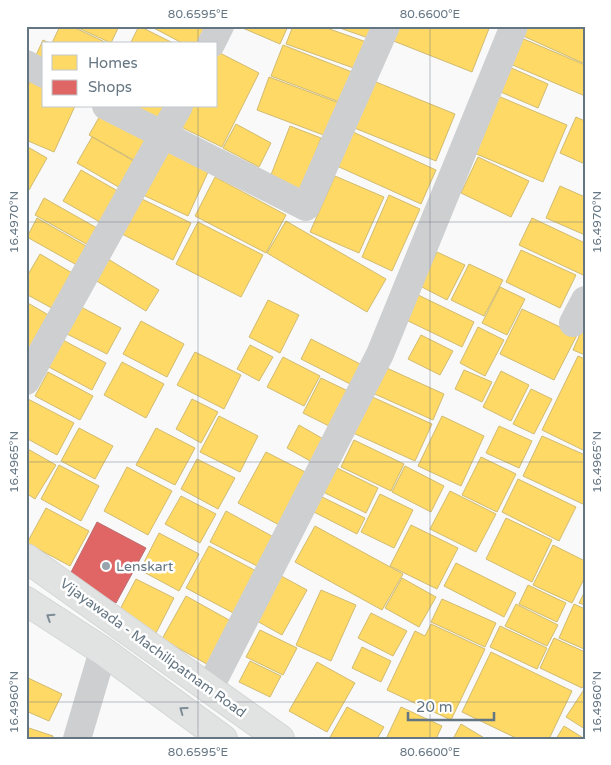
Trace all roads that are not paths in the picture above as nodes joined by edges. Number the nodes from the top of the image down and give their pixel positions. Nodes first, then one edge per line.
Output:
1 (220, 26) edge
2 (386, 26) edge
3 (514, 26) edge
4 (212, 42) edge
5 (26, 64) edge
6 (42, 73) edge
7 (110, 108) edge
8 (177, 108) edge
9 (163, 136) junction
10 (26, 381) edge
11 (26, 558) edge
12 (26, 601) edge
13 (103, 651) junction
14 (209, 689) junction
15 (78, 739) edge
16 (223, 739) edge
17 (280, 739) edge

1 - 4 street
2 - 9 street
3 - 14 street
5 - 6 street
7 - 9 street
8 - 9 street
9 - 10 street
11 - 14 highway, Vijayawada - Machilipatnam Road
13 -> 12 highway
13 - 15 street
16 -> 13 highway
14 - 17 highway, Vijayawada - Machilipatnam Road

